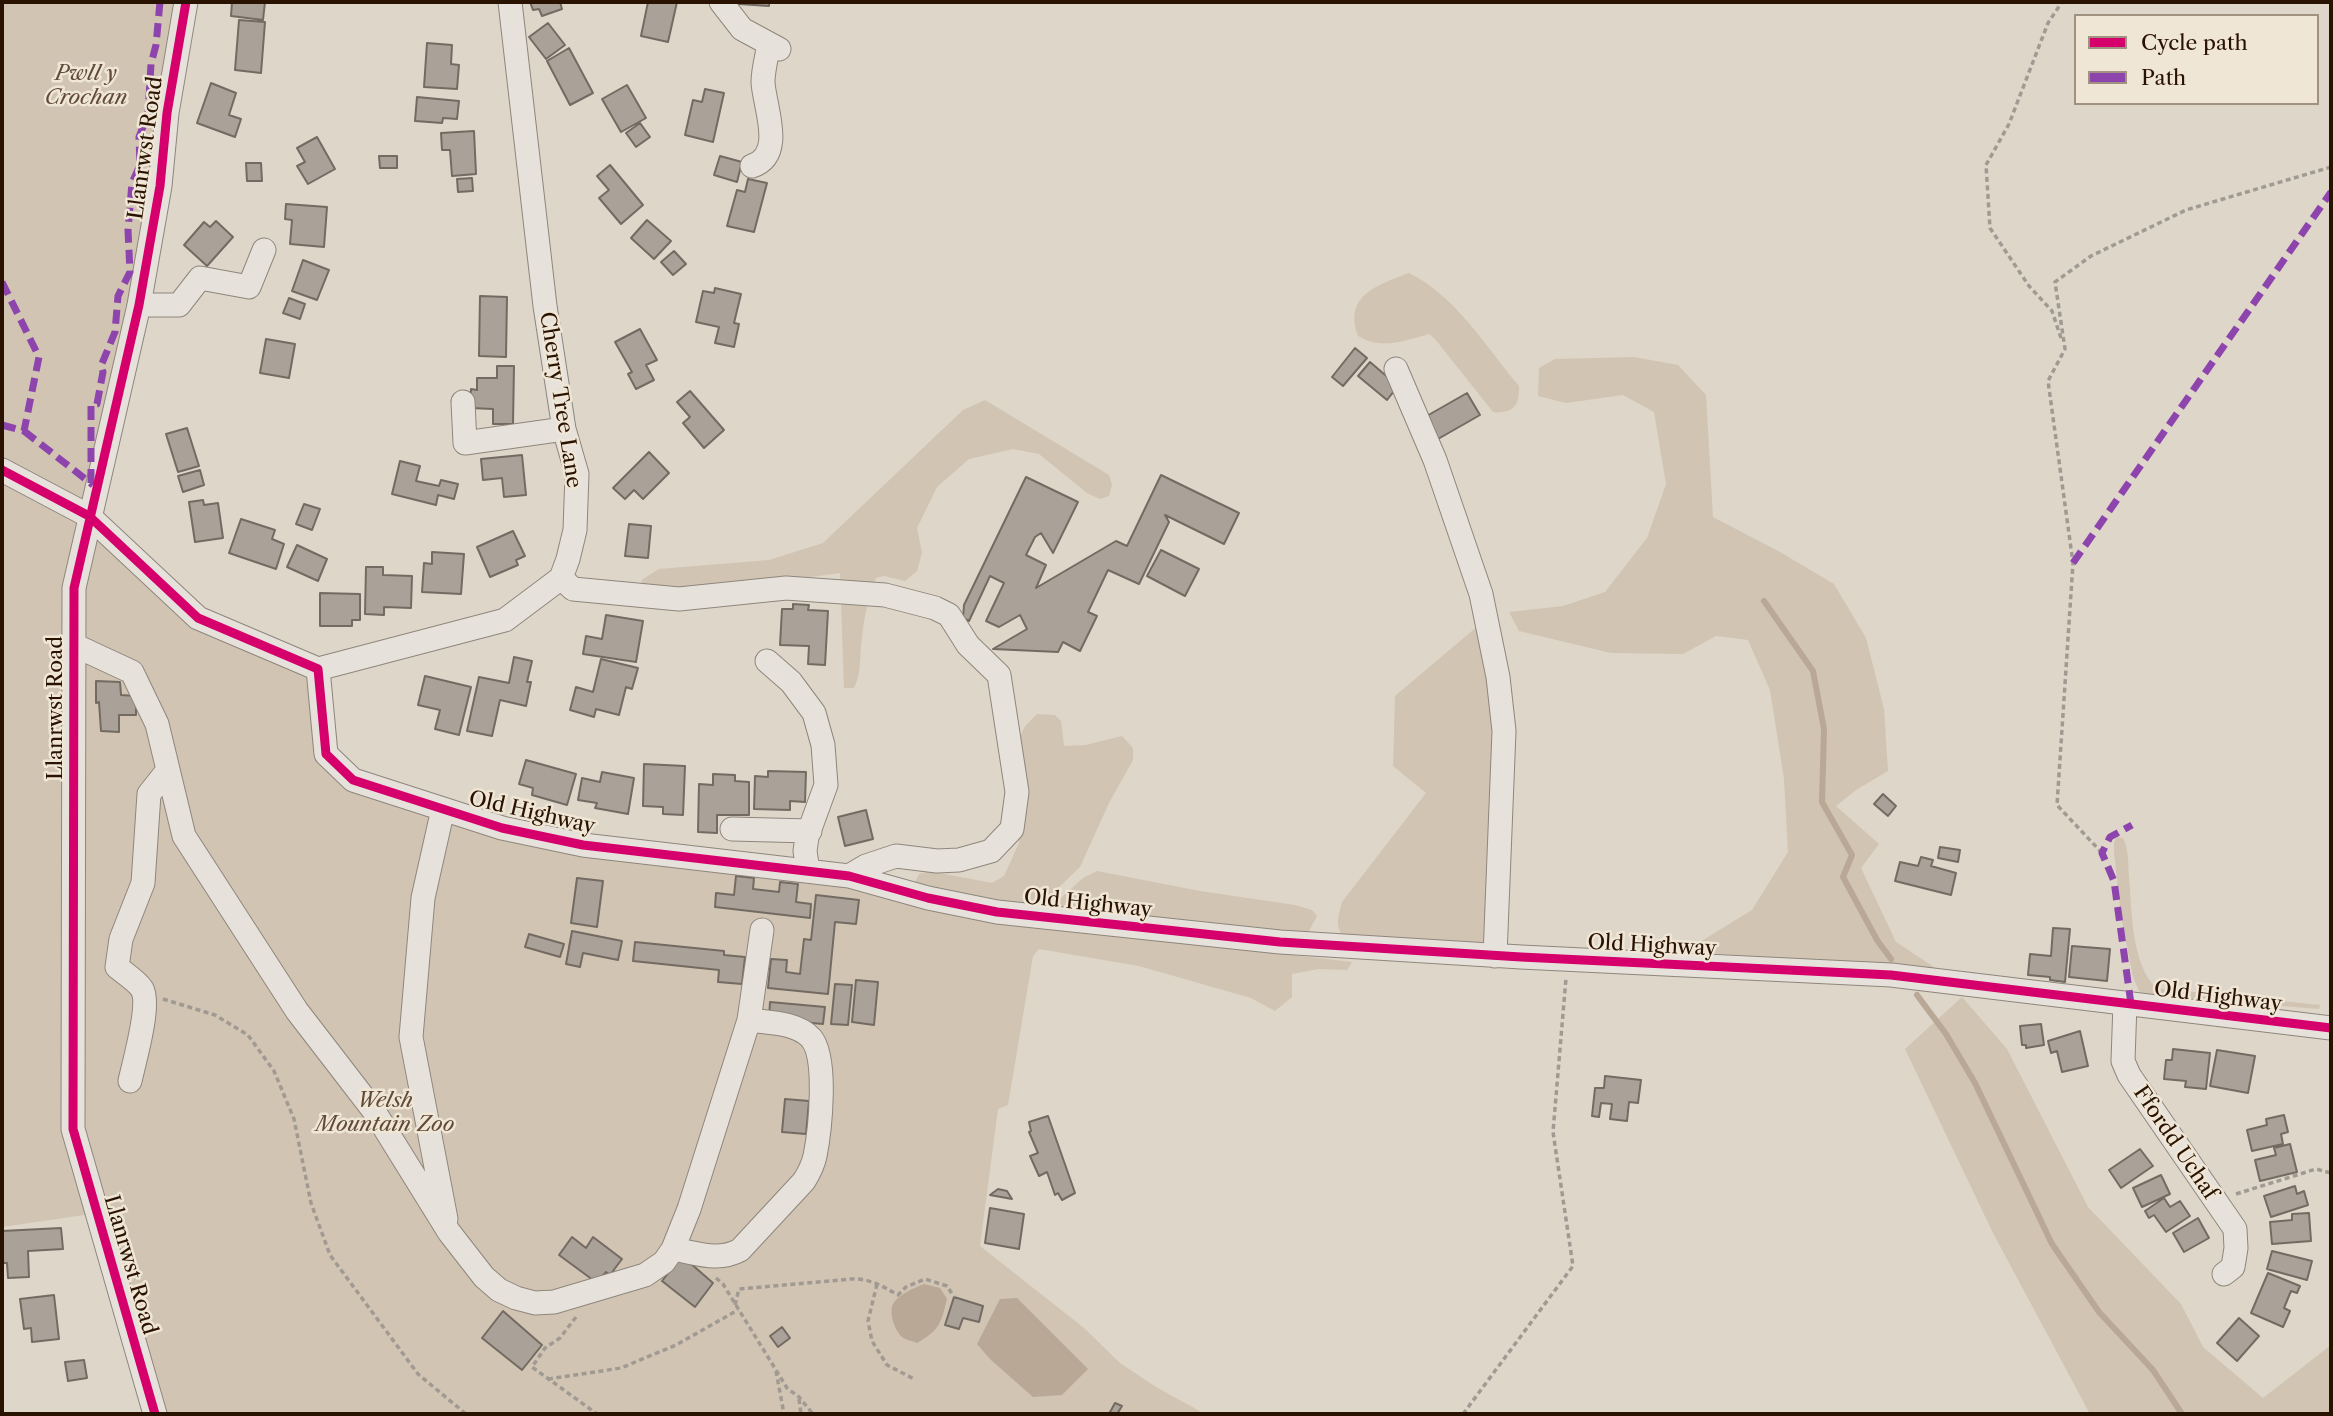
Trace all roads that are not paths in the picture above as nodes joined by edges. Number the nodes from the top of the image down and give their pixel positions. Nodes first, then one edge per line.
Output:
1 (186, 2) edge
2 (510, 2) edge
3 (721, 2) edge
4 (752, 166) dead end
5 (264, 250) dead end
6 (139, 305) junction
7 (1396, 369) dead end
8 (463, 402) dead end
9 (564, 429) junction
10 (2, 470) edge
11 (89, 516) junction
12 (561, 578) junction
13 (74, 645) junction
14 (767, 661) dead end
15 (318, 669) junction
16 (168, 769) junction
17 (443, 808) junction
18 (732, 829) dead end
19 (810, 831) junction
20 (808, 871) junction
21 (849, 876) junction
22 (762, 930) dead end
23 (1496, 956) junction
24 (2125, 1003) junction
25 (749, 1020) junction
26 (2331, 1028) edge
27 (130, 1081) dead end
28 (449, 1232) junction
29 (673, 1249) junction
30 (2224, 1274) dead end
31 (155, 1414) edge

1 - 6 street, Llanrwst Road
2 - 9 street, Cherry Tree Lane
3 - 4 street
5 - 6 street
6 - 11 street, Llanrwst Road
7 - 23 street
8 - 9 street
9 - 12 street, Cherry Tree Lane
10 - 11 street
11 - 13 street, Llanrwst Road
11 - 15 street
12 - 15 street
12 - 21 street
13 - 16 street
13 - 31 street, Llanrwst Road
14 - 19 street
15 - 17 street, Old Highway
16 - 27 street
16 - 28 street
17 - 20 street, Old Highway
17 - 28 street
18 - 19 street
19 - 20 street
20 - 21 street, Old Highway
21 - 23 street, Old Highway
22 - 25 street
23 - 24 street, Old Highway
24 - 26 street, Old Highway
24 - 30 street, Ffordd Uchaf
25 - 29 street
25 - 29 street
28 - 29 street

